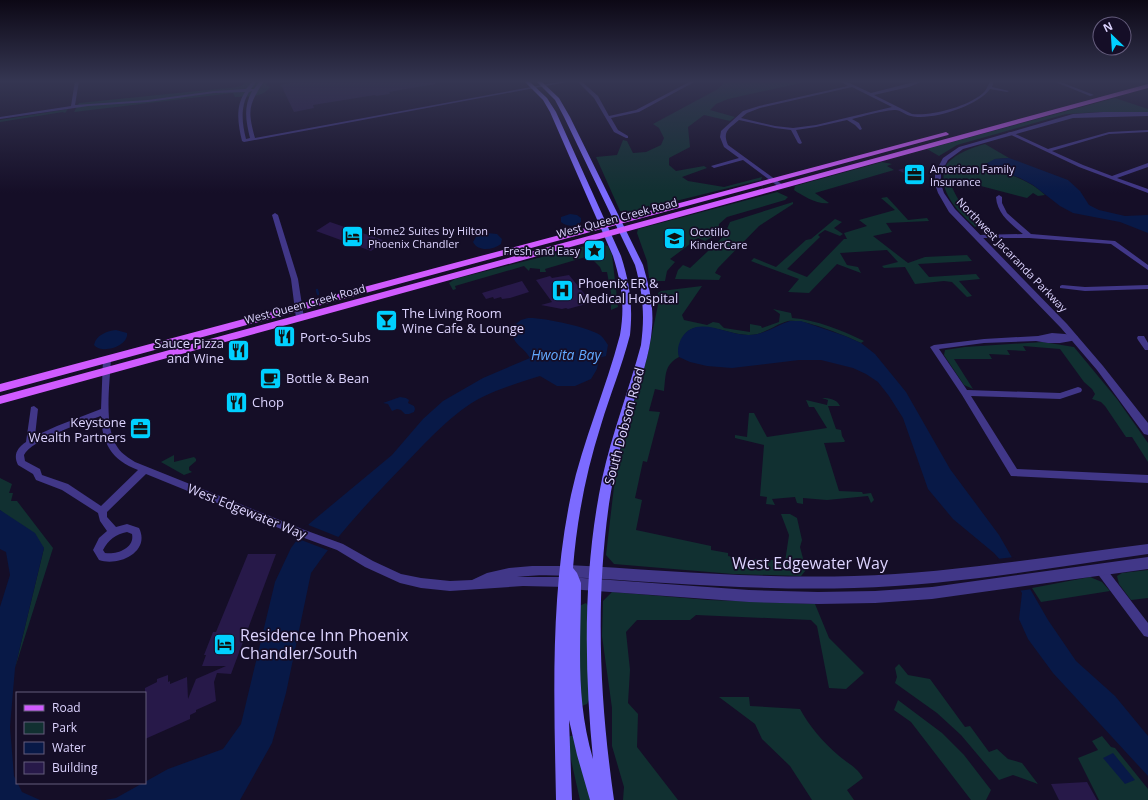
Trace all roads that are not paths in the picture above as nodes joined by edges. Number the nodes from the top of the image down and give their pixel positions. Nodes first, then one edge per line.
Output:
1 (241, 118) edge
2 (248, 118) edge
3 (358, 118) edge
4 (556, 118) edge
5 (568, 118) edge
6 (610, 118) edge
7 (737, 118) edge
8 (738, 118) edge
9 (1004, 118) edge
10 (1029, 118) edge
11 (1062, 118) edge
12 (848, 119) joint
13 (994, 121) dead end
14 (793, 129) junction
15 (860, 129) dead end
16 (956, 131) dead end
17 (1148, 131) edge
18 (1009, 133) junction
19 (626, 137) dead end
20 (253, 138) junction
21 (800, 143) dead end
22 (910, 144) junction
23 (1047, 151) junction
24 (886, 157) junction
25 (742, 159) junction
26 (1148, 165) edge
27 (714, 166) dead end
28 (1111, 178) junction
29 (773, 180) junction
30 (781, 186) junction
31 (1145, 190) edge
32 (1134, 194) dead end
33 (999, 197) dead end
34 (275, 215) dead end
35 (619, 222) junction
36 (622, 229) junction
37 (605, 230) junction
38 (1028, 236) junction
39 (978, 237) junction
40 (1148, 268) edge
41 (1062, 286) dead end
42 (1148, 287) edge
43 (299, 307) junction
44 (300, 318) junction
45 (1074, 338) junction
46 (1141, 338) dead end
47 (1148, 348) edge
48 (107, 359) junction
49 (106, 371) junction
50 (0, 388) edge
51 (1078, 390) dead end
52 (965, 393) junction
53 (0, 400) edge
54 (34, 409) dead end
55 (106, 411) junction
56 (1148, 431) edge
57 (30, 443) junction
58 (145, 469) junction
59 (1148, 479) edge
60 (102, 511) junction
61 (114, 532) dead end
62 (1148, 549) edge
63 (1148, 563) edge
64 (1101, 570) junction
65 (569, 579) junction
66 (596, 579) junction
67 (1148, 632) edge
68 (564, 800) edge
69 (598, 800) edge
70 (606, 800) edge

1 - 20 street
2 - 20 street
3 - 20 street
4 - 37 main road, South Dobson Road
5 - 35 main road, South Dobson Road
6 - 19 street
7 - 25 street
8 - 14 street
9 - 13 main road
10 - 24 main road, West Queen Creek Road
11 - 18 street, Northwest Jacaranda Parkway
12 - 14 street
12 - 15 street
14 - 21 street
16 - 22 main road, West Queen Creek Road
17 - 23 street
18 - 23 street
18 - 39 street, Northwest Jacaranda Parkway
22 - 24 main road
22 - 29 main road, West Queen Creek Road
23 - 28 street
24 - 30 main road, West Queen Creek Road
25 - 27 street
25 - 29 street
26 - 28 street
28 - 31 street
29 - 30 street
29 - 35 main road, West Queen Creek Road
30 - 36 main road, West Queen Creek Road
31 - 32 street
33 - 38 street
34 - 43 street
35 - 36 main road, South Dobson Road
35 - 37 main road, West Queen Creek Road
36 - 37 main road, West Queen Creek Road
36 - 66 main road, South Dobson Road
37 - 43 main road, West Queen Creek Road
37 - 44 main road, West Queen Creek Road
37 - 65 main road, South Dobson Road
38 - 39 street
38 - 40 street
39 - 45 street, Northwest Jacaranda Parkway
41 - 42 street
43 - 44 street
43 - 48 main road, West Queen Creek Road
44 - 49 main road, West Queen Creek Road
45 - 52 street
45 - 56 street, Northwest Jacaranda Parkway
46 - 47 street
48 - 49 street, West Edgewater Way
48 - 50 main road, West Queen Creek Road
49 - 53 main road, West Queen Creek Road
49 - 55 street, West Edgewater Way
51 - 52 street
52 - 59 street
54 - 57 street
55 - 57 street
55 - 58 street, West Edgewater Way
57 - 60 street
58 - 60 street
58 - 65 street, West Edgewater Way
60 - 61 street
62 - 66 street, West Edgewater Way
63 - 64 street, West Edgewater Way
64 - 66 street, West Edgewater Way
64 - 67 street
65 - 66 street, West Edgewater Way
65 - 68 main road, South Dobson Road
65 - 69 main road
66 - 70 main road, South Dobson Road

